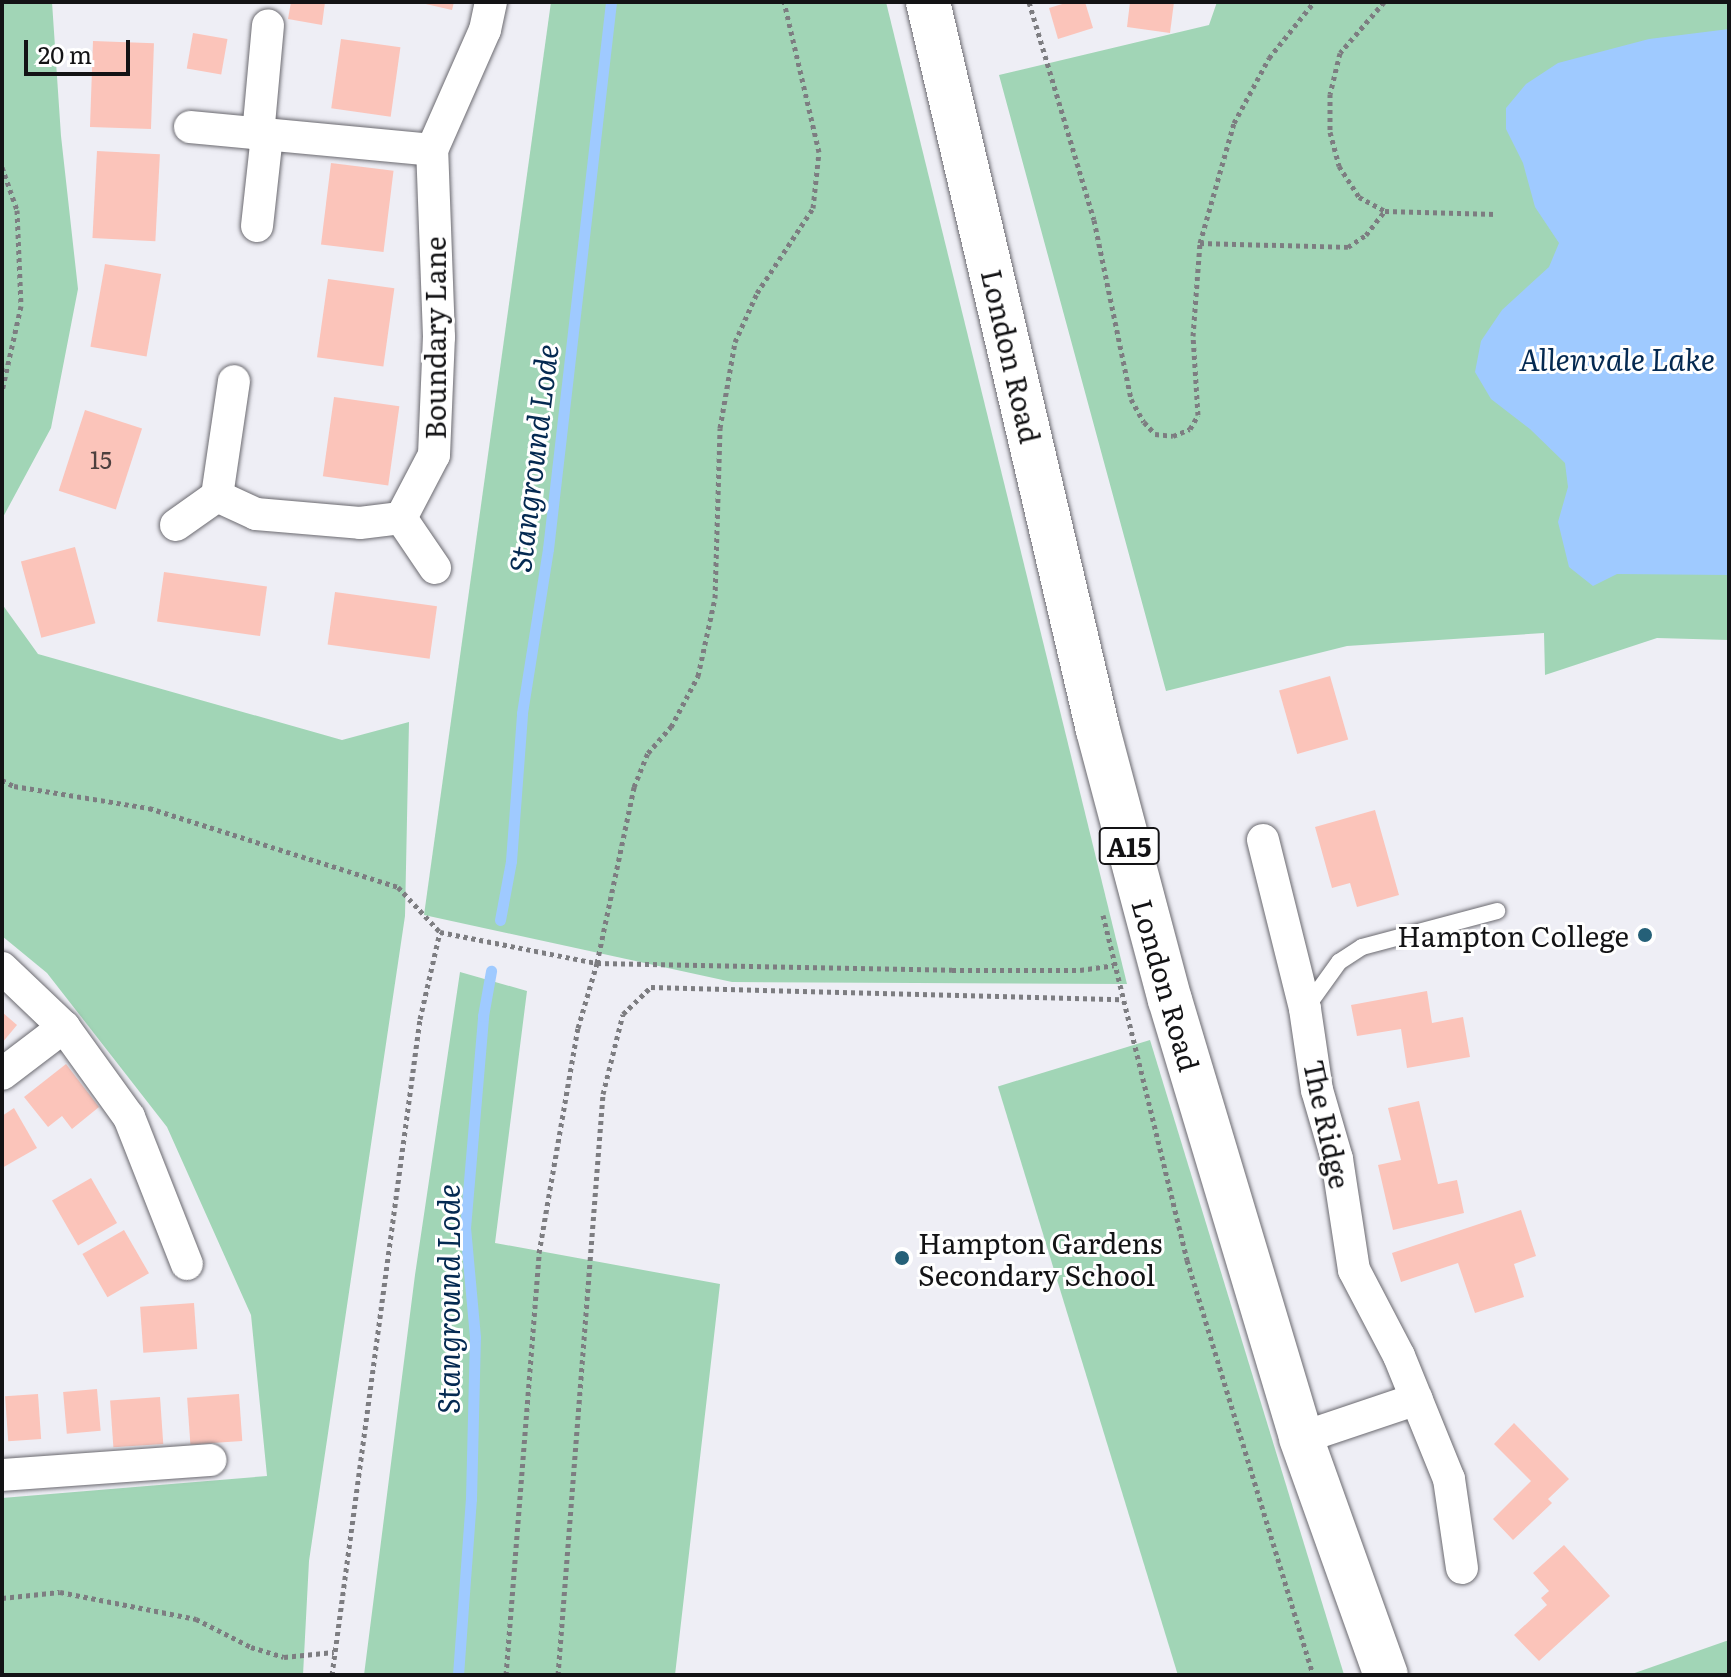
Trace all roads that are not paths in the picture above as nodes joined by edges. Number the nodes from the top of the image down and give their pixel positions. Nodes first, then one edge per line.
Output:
1 (491, 2) edge
2 (928, 2) edge
3 (268, 25) dead end
4 (190, 127) dead end
5 (263, 135) junction
6 (432, 150) junction
7 (257, 226) dead end
8 (234, 381) dead end
9 (217, 496) junction
10 (401, 518) junction
11 (176, 525) dead end
12 (435, 568) dead end
13 (1263, 840) dead end
14 (1497, 911) dead end
15 (2, 968) edge
16 (1305, 1009) junction
17 (64, 1027) junction
18 (2, 1074) edge
19 (187, 1264) dead end
20 (1417, 1399) junction
21 (1301, 1438) junction
22 (210, 1460) dead end
23 (2, 1475) edge
24 (1462, 1568) dead end
25 (1386, 1675) edge

1 - 6 street, Boundary Lane
2 - 21 main road, London Road / A15
3 - 5 street
4 - 5 street
5 - 6 street
5 - 7 street
6 - 10 street, Boundary Lane
8 - 9 street
9 - 10 street
9 - 11 street
10 - 12 street
13 - 16 street, The Ridge
14 - 16 lane
15 - 17 street
16 - 20 street, The Ridge
17 - 18 street
17 - 19 street
20 - 21 street
20 - 24 street, The Ridge
21 - 25 main road, London Road / A15
22 - 23 street

